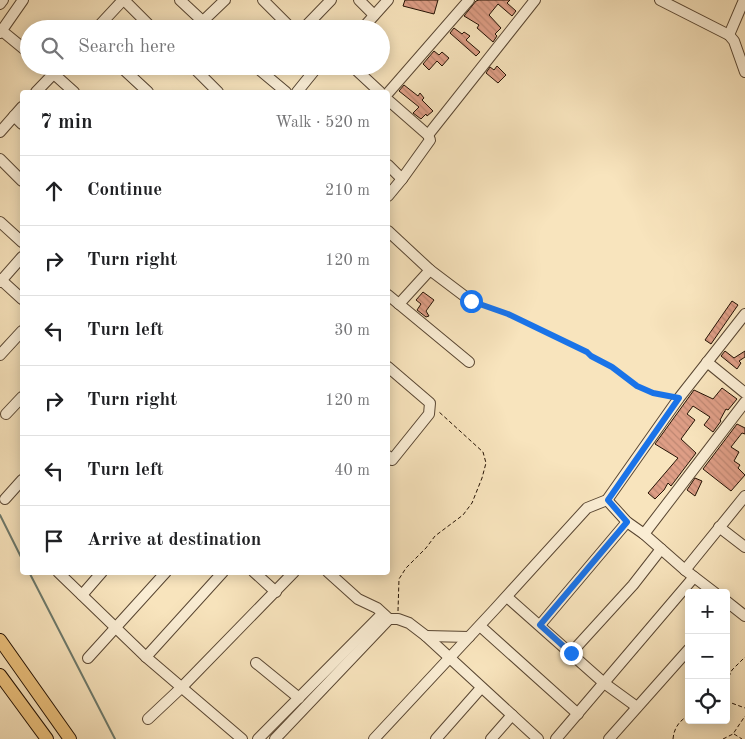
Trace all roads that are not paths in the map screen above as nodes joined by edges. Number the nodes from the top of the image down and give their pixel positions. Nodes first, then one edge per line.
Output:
1 (3, 0) edge
2 (23, 0) edge
3 (123, 0) edge
4 (180, 0) edge
5 (225, 0) edge
6 (263, 0) edge
7 (331, 0) edge
8 (359, 0) edge
9 (388, 0) edge
10 (469, 0) edge
11 (535, 0) edge
12 (660, 0) edge
13 (744, 0) edge
14 (0, 4) edge
15 (676, 4) edge
16 (374, 15) junction
17 (104, 20) edge
18 (144, 20) edge
19 (202, 20) edge
20 (204, 20) edge
21 (283, 20) edge
22 (312, 20) edge
23 (370, 20) edge
24 (1, 32) edge
25 (729, 35) junction
26 (20, 46) edge
27 (745, 72) edge
28 (53, 75) edge
29 (62, 75) edge
30 (130, 75) edge
31 (201, 75) edge
32 (266, 75) edge
33 (312, 75) edge
34 (362, 75) edge
35 (38, 90) edge
36 (73, 90) edge
37 (146, 90) edge
38 (216, 90) edge
39 (284, 90) edge
40 (303, 90) edge
41 (378, 90) edge
42 (390, 92) edge
43 (390, 102) edge
44 (20, 110) edge
45 (14, 116) junction
46 (20, 122) edge
47 (0, 132) edge
48 (428, 134) junction
49 (0, 159) edge
50 (390, 167) edge
51 (20, 179) edge
52 (402, 179) junction
53 (390, 194) edge
54 (0, 222) edge
55 (390, 233) edge
56 (20, 240) edge
57 (20, 259) edge
58 (430, 270) junction
59 (0, 280) edge
60 (390, 296) edge
61 (20, 297) edge
62 (471, 301) road end
63 (399, 304) junction
64 (745, 314) edge
65 (20, 332) edge
66 (0, 355) edge
67 (469, 362) dead end
68 (707, 362) junction
69 (390, 369) edge
70 (745, 393) edge
71 (20, 399) edge
72 (745, 402) edge
73 (6, 414) dead end
74 (390, 459) edge
75 (20, 482) edge
76 (745, 496) edge
77 (5, 499) dead end
78 (608, 500) junction
79 (627, 522) junction
80 (720, 527) junction
81 (644, 534) junction
82 (745, 548) edge
83 (661, 549) junction
84 (685, 570) junction
85 (61, 575) edge
86 (99, 575) edge
87 (163, 575) edge
88 (220, 575) edge
89 (257, 575) edge
90 (291, 575) edge
91 (331, 575) edge
92 (694, 577) junction
93 (710, 589) edge
94 (276, 592) junction
95 (82, 595) junction
96 (507, 597) junction
97 (730, 606) edge
98 (745, 616) edge
99 (390, 617) junction
100 (540, 625) junction
101 (480, 626) junction
102 (116, 628) junction
103 (426, 636) junction
104 (469, 637) junction
105 (0, 640) edge
106 (571, 653) junction
107 (685, 653) edge
108 (146, 657) junction
109 (88, 658) dead end
110 (449, 658) junction
111 (256, 663) dead end
112 (0, 675) edge
113 (604, 683) junction
114 (181, 688) junction
115 (481, 688) junction
116 (299, 698) junction
117 (637, 707) junction
118 (578, 714) junction
119 (512, 715) junction
120 (148, 719) dead end
121 (47, 739) edge
122 (70, 739) edge
123 (242, 739) edge
124 (258, 739) edge
125 (275, 739) edge
126 (374, 739) edge
127 (436, 739) edge
128 (491, 739) edge
129 (538, 739) edge
130 (556, 739) edge
131 (609, 739) edge

1 - 14 street
2 - 24 street
3 - 17 street
3 - 18 street
4 - 19 street
5 - 20 street
6 - 21 street
7 - 22 street
8 - 16 street
9 - 16 street
10 - 42 street
11 - 48 street
12 - 15 street
13 - 25 street
15 - 25 street
16 - 23 street
24 - 26 street
25 - 27 street
28 - 35 street
29 - 36 street
30 - 37 street
31 - 38 street
32 - 39 street
33 - 40 street
34 - 41 street
43 - 48 street
44 - 45 street
45 - 46 street
45 - 47 street
48 - 52 street
49 - 51 street
50 - 52 street
52 - 53 street
54 - 56 street
55 - 58 street
57 - 59 street
58 - 62 street
58 - 63 street
59 - 61 street
60 - 63 street
63 - 67 street
64 - 68 street
65 - 66 street
68 - 70 street
68 - 78 street
69 - 74 street
71 - 73 street
72 - 81 street
75 - 77 street
76 - 80 street
78 - 79 street
78 - 96 street
79 - 81 street
79 - 100 street
80 - 82 street
80 - 84 street
81 - 83 street
83 - 84 street
83 - 106 street
84 - 92 street
85 - 95 street
86 - 95 street
87 - 102 street
88 - 108 street
89 - 94 street
90 - 94 street
91 - 99 street
92 - 93 street
92 - 113 street
94 - 114 street
95 - 102 street
96 - 100 street
96 - 101 street
97 - 98 street
99 - 103 street
99 - 116 street
99 - 125 street
100 - 106 street
101 - 104 street
101 - 118 street
102 - 108 street
102 - 109 street
103 - 104 street
103 - 110 street
104 - 110 street
105 - 122 main road
106 - 113 street
107 - 117 street
108 - 114 street
110 - 115 street
110 - 126 street
111 - 116 street
112 - 121 main road
113 - 117 street
113 - 118 street
114 - 120 street
114 - 123 street
115 - 119 street
115 - 127 street
116 - 124 street
117 - 131 street
118 - 130 street
119 - 128 street
119 - 129 street

